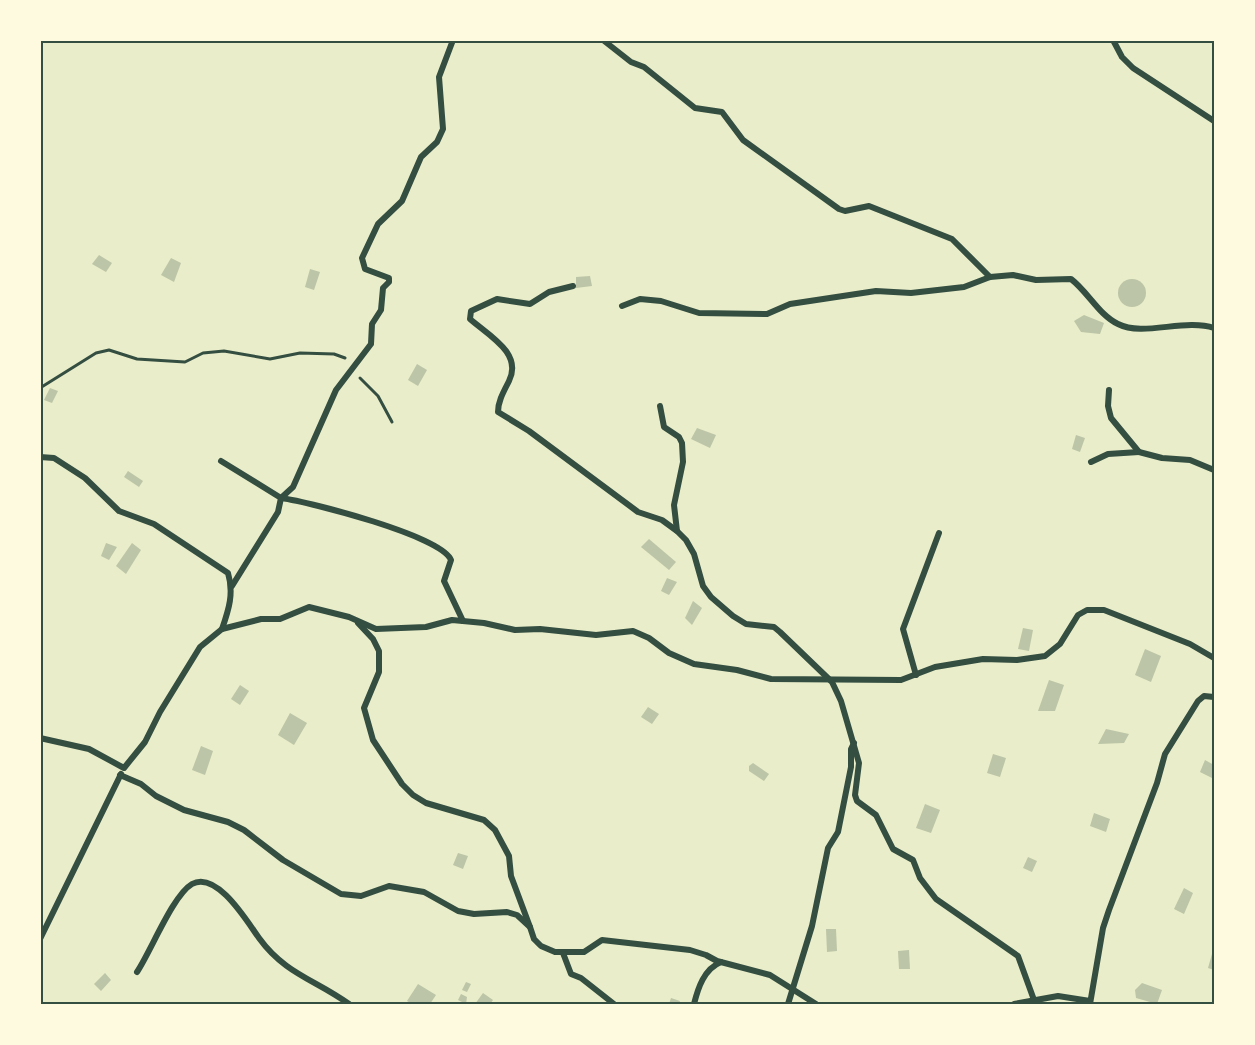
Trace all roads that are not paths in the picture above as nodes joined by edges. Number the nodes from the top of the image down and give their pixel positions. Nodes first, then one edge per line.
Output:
1 (453, 40) edge
2 (603, 40) edge
3 (1113, 40) edge
4 (1215, 121) edge
5 (990, 277) junction
6 (573, 286) dead end
7 (622, 306) dead end
8 (1215, 328) edge
9 (1109, 390) dead end
10 (660, 406) dead end
11 (1139, 452) junction
12 (40, 457) edge
13 (221, 461) dead end
14 (1091, 462) dead end
15 (1215, 470) edge
16 (281, 498) junction
17 (677, 531) junction
18 (939, 533) dead end
19 (232, 586) junction
20 (355, 620) junction
21 (462, 621) junction
22 (222, 629) junction
23 (1215, 658) edge
24 (916, 675) junction
25 (832, 682) junction
26 (1215, 697) edge
27 (40, 738) edge
28 (854, 743) junction
29 (124, 768) junction
30 (120, 776) junction
31 (530, 927) junction
32 (40, 939) edge
33 (563, 952) junction
34 (722, 962) junction
35 (137, 972) dead end
36 (792, 990) junction
37 (1034, 1000) junction
38 (1090, 1003) edge
39 (349, 1005) edge
40 (614, 1005) edge
41 (694, 1005) edge
42 (788, 1005) edge
43 (816, 1005) edge
44 (1014, 1005) edge

1 - 16 street
2 - 5 street
3 - 4 street
5 - 7 street
5 - 8 street
6 - 17 street
9 - 11 street
10 - 17 street
11 - 14 street
11 - 15 street
12 - 19 street
13 - 16 street
16 - 19 street
16 - 21 street
17 - 25 street
18 - 24 street
19 - 22 street
20 - 21 street
20 - 22 street
20 - 31 street
21 - 25 street
22 - 29 street
23 - 24 street
24 - 25 street
25 - 28 street
26 - 38 street
27 - 29 street
28 - 36 street
28 - 37 street
29 - 30 street
30 - 31 street
30 - 32 street
31 - 33 street
33 - 34 street
33 - 40 street
34 - 36 street
34 - 41 street
35 - 39 street
36 - 42 street
36 - 43 street
37 - 38 street
37 - 44 street

